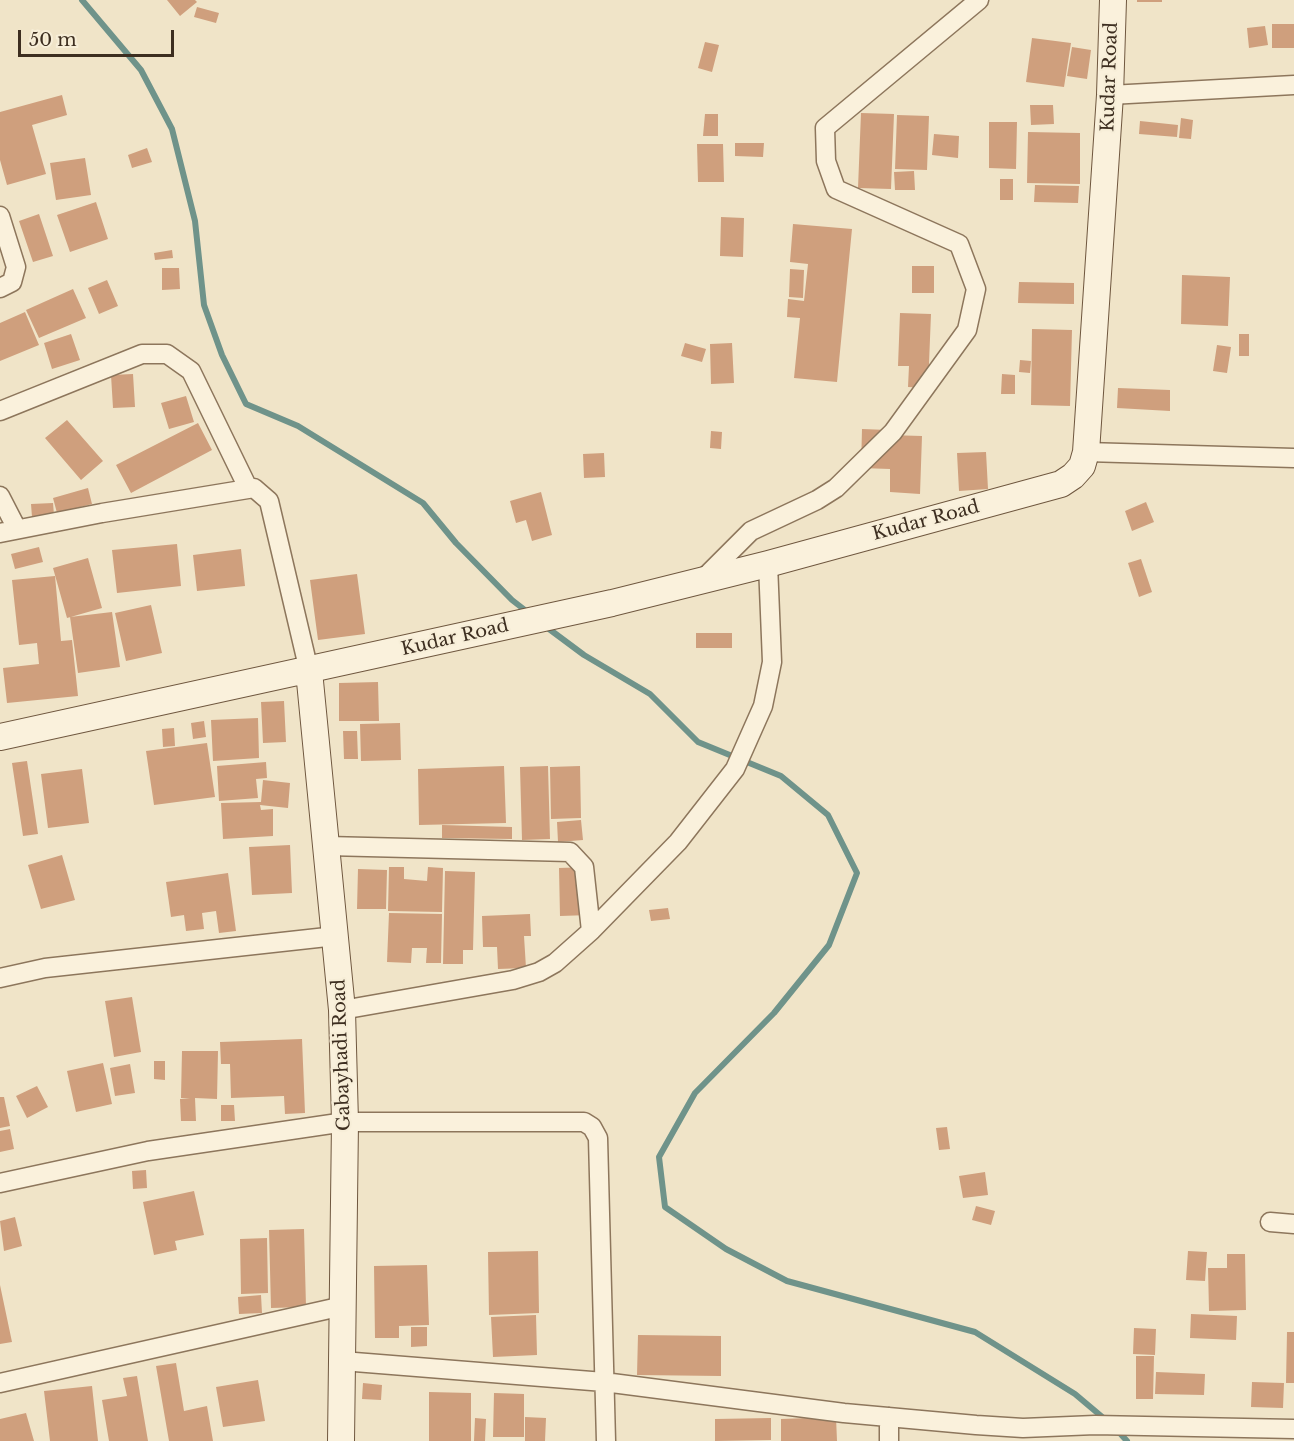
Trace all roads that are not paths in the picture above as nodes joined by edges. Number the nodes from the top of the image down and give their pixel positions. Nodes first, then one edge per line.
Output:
1 (979, 0) edge
2 (1113, 0) edge
3 (1294, 85) edge
4 (1110, 95) junction
5 (0, 216) edge
6 (0, 288) edge
7 (0, 411) edge
8 (1086, 452) junction
9 (1294, 458) edge
10 (248, 488) junction
11 (0, 496) edge
12 (9, 531) edge
13 (768, 564) junction
14 (704, 579) junction
15 (309, 671) junction
16 (0, 737) edge
17 (327, 846) junction
18 (591, 931) junction
19 (336, 936) junction
20 (0, 978) edge
21 (342, 1010) junction
22 (345, 1122) junction
23 (0, 1183) edge
24 (1270, 1222) dead end
25 (1294, 1224) edge
26 (343, 1306) junction
27 (342, 1361) junction
28 (604, 1382) junction
29 (0, 1383) edge
30 (889, 1417) junction
31 (1294, 1429) edge
32 (341, 1441) edge
33 (606, 1441) edge
34 (889, 1441) edge

1 - 14 street
2 - 4 street, Kudar Road
3 - 4 street
4 - 8 street, Kudar Road
5 - 6 street
7 - 10 street
8 - 9 street
8 - 13 street, Kudar Road
10 - 12 street
10 - 15 street
11 - 12 street
13 - 14 street, Kudar Road
13 - 18 street
14 - 15 street, Kudar Road
15 - 16 street, Kudar Road
15 - 17 street, Gabayhadi Road
17 - 18 street
17 - 19 street, Gabayhadi Road
18 - 21 street
19 - 20 street
19 - 21 street, Gabayhadi Road
21 - 22 street, Gabayhadi Road
22 - 23 street
22 - 26 street, Gabayhadi Road
22 - 28 street
24 - 25 street
26 - 27 street, Gabayhadi Road
26 - 29 street
27 - 28 street
27 - 32 street, Gabayhadi Road
28 - 30 street
28 - 33 street
30 - 31 street
30 - 34 street

